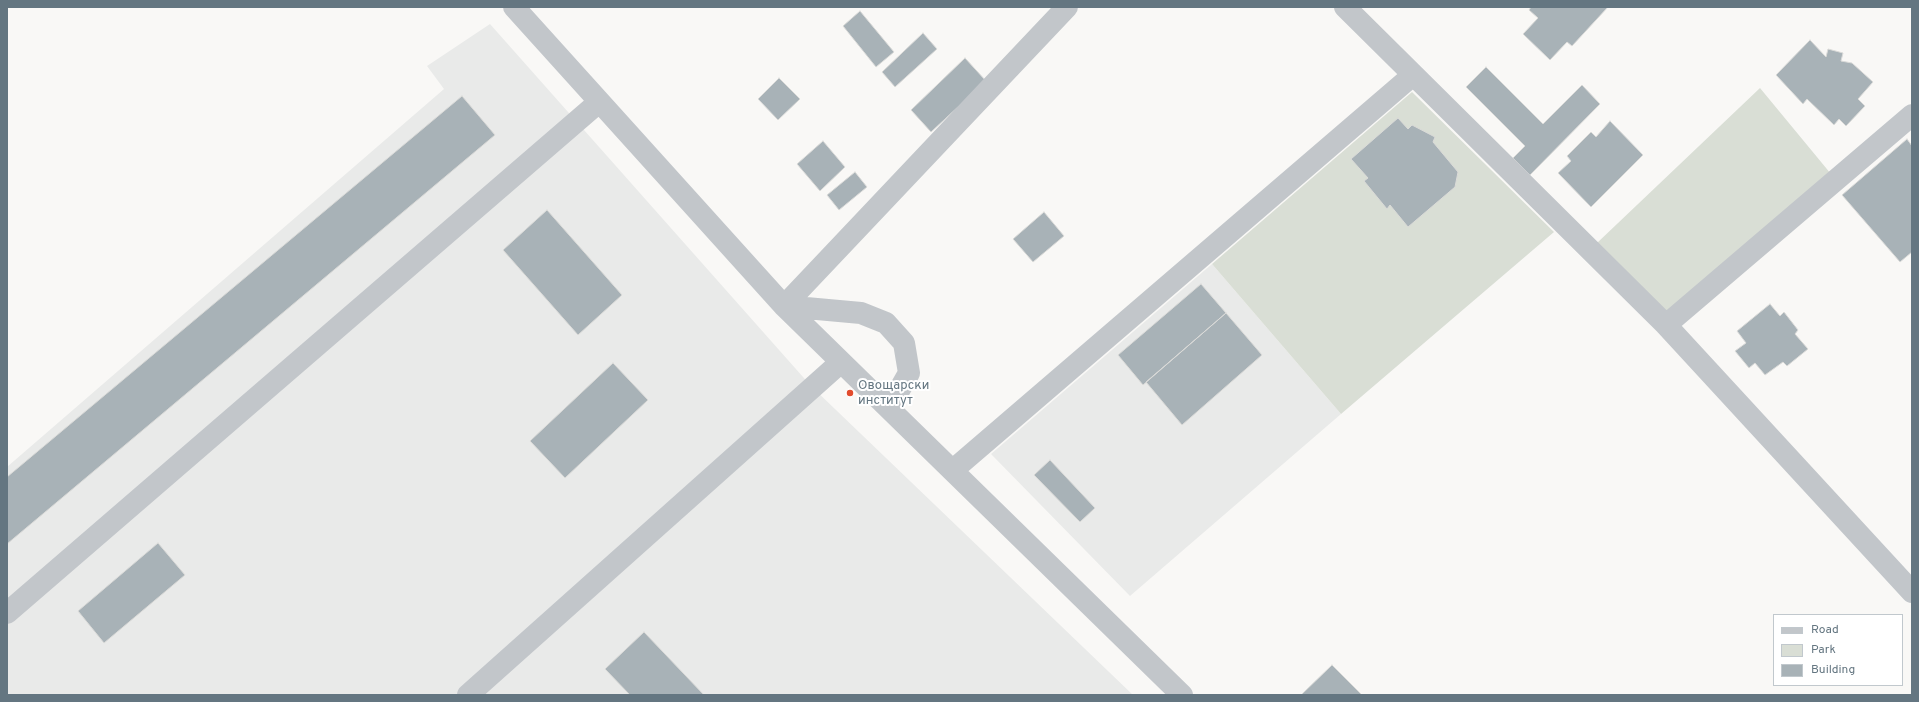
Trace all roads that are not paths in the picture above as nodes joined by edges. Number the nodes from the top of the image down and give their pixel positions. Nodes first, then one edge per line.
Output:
1 (514, 7) edge
2 (1067, 7) edge
3 (1345, 7) edge
4 (1413, 75) junction
5 (599, 102) junction
6 (1912, 114) edge
7 (784, 306) junction
8 (1666, 326) junction
9 (841, 362) junction
10 (889, 408) junction
11 (953, 470) junction
12 (1912, 592) edge
13 (7, 613) edge
14 (468, 695) edge
15 (1182, 695) edge

1 - 5 street
2 - 7 street
3 - 4 street
4 - 8 street
4 - 11 street
5 - 7 street
5 - 13 street
6 - 8 street
7 - 9 street
7 - 10 street
8 - 12 street
9 - 10 street
9 - 14 street
10 - 11 street
11 - 15 street

